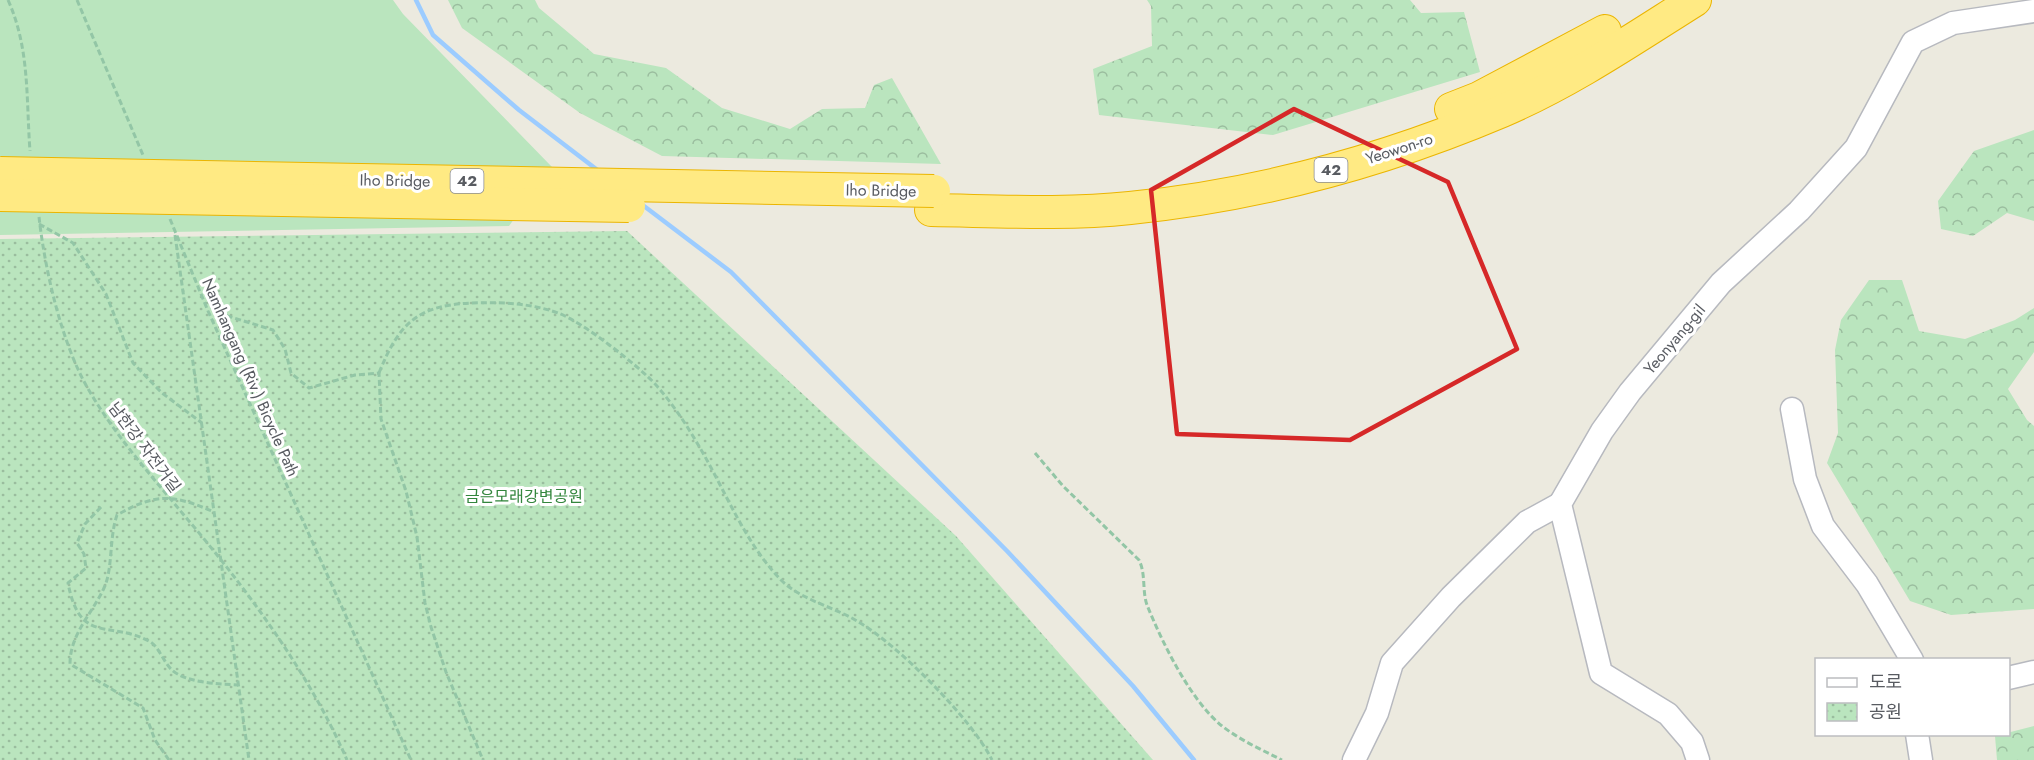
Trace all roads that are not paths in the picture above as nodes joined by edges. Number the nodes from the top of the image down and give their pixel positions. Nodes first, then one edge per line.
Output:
1 (1657, 0) edge
2 (1695, 0) edge
3 (2034, 11) edge
4 (0, 173) edge
5 (0, 195) edge
6 (932, 200) junction
7 (1792, 409) dead end
8 (1560, 504) junction
9 (1911, 658) edge
10 (2034, 672) edge
11 (2010, 678) edge
12 (1917, 736) edge
13 (1354, 760) edge
14 (1698, 760) edge
15 (1921, 760) edge

1 - 6 highway, Yeowon-ro / 42
2 - 6 highway, Yeowon-ro / 42
3 - 8 street, Yeonyang-gil
4 - 6 highway, Iho Bridge / 42, bridge
5 - 6 highway, Iho Bridge / 42, bridge
7 - 9 street
8 - 13 street
8 - 14 street
10 - 11 street
12 - 15 street

